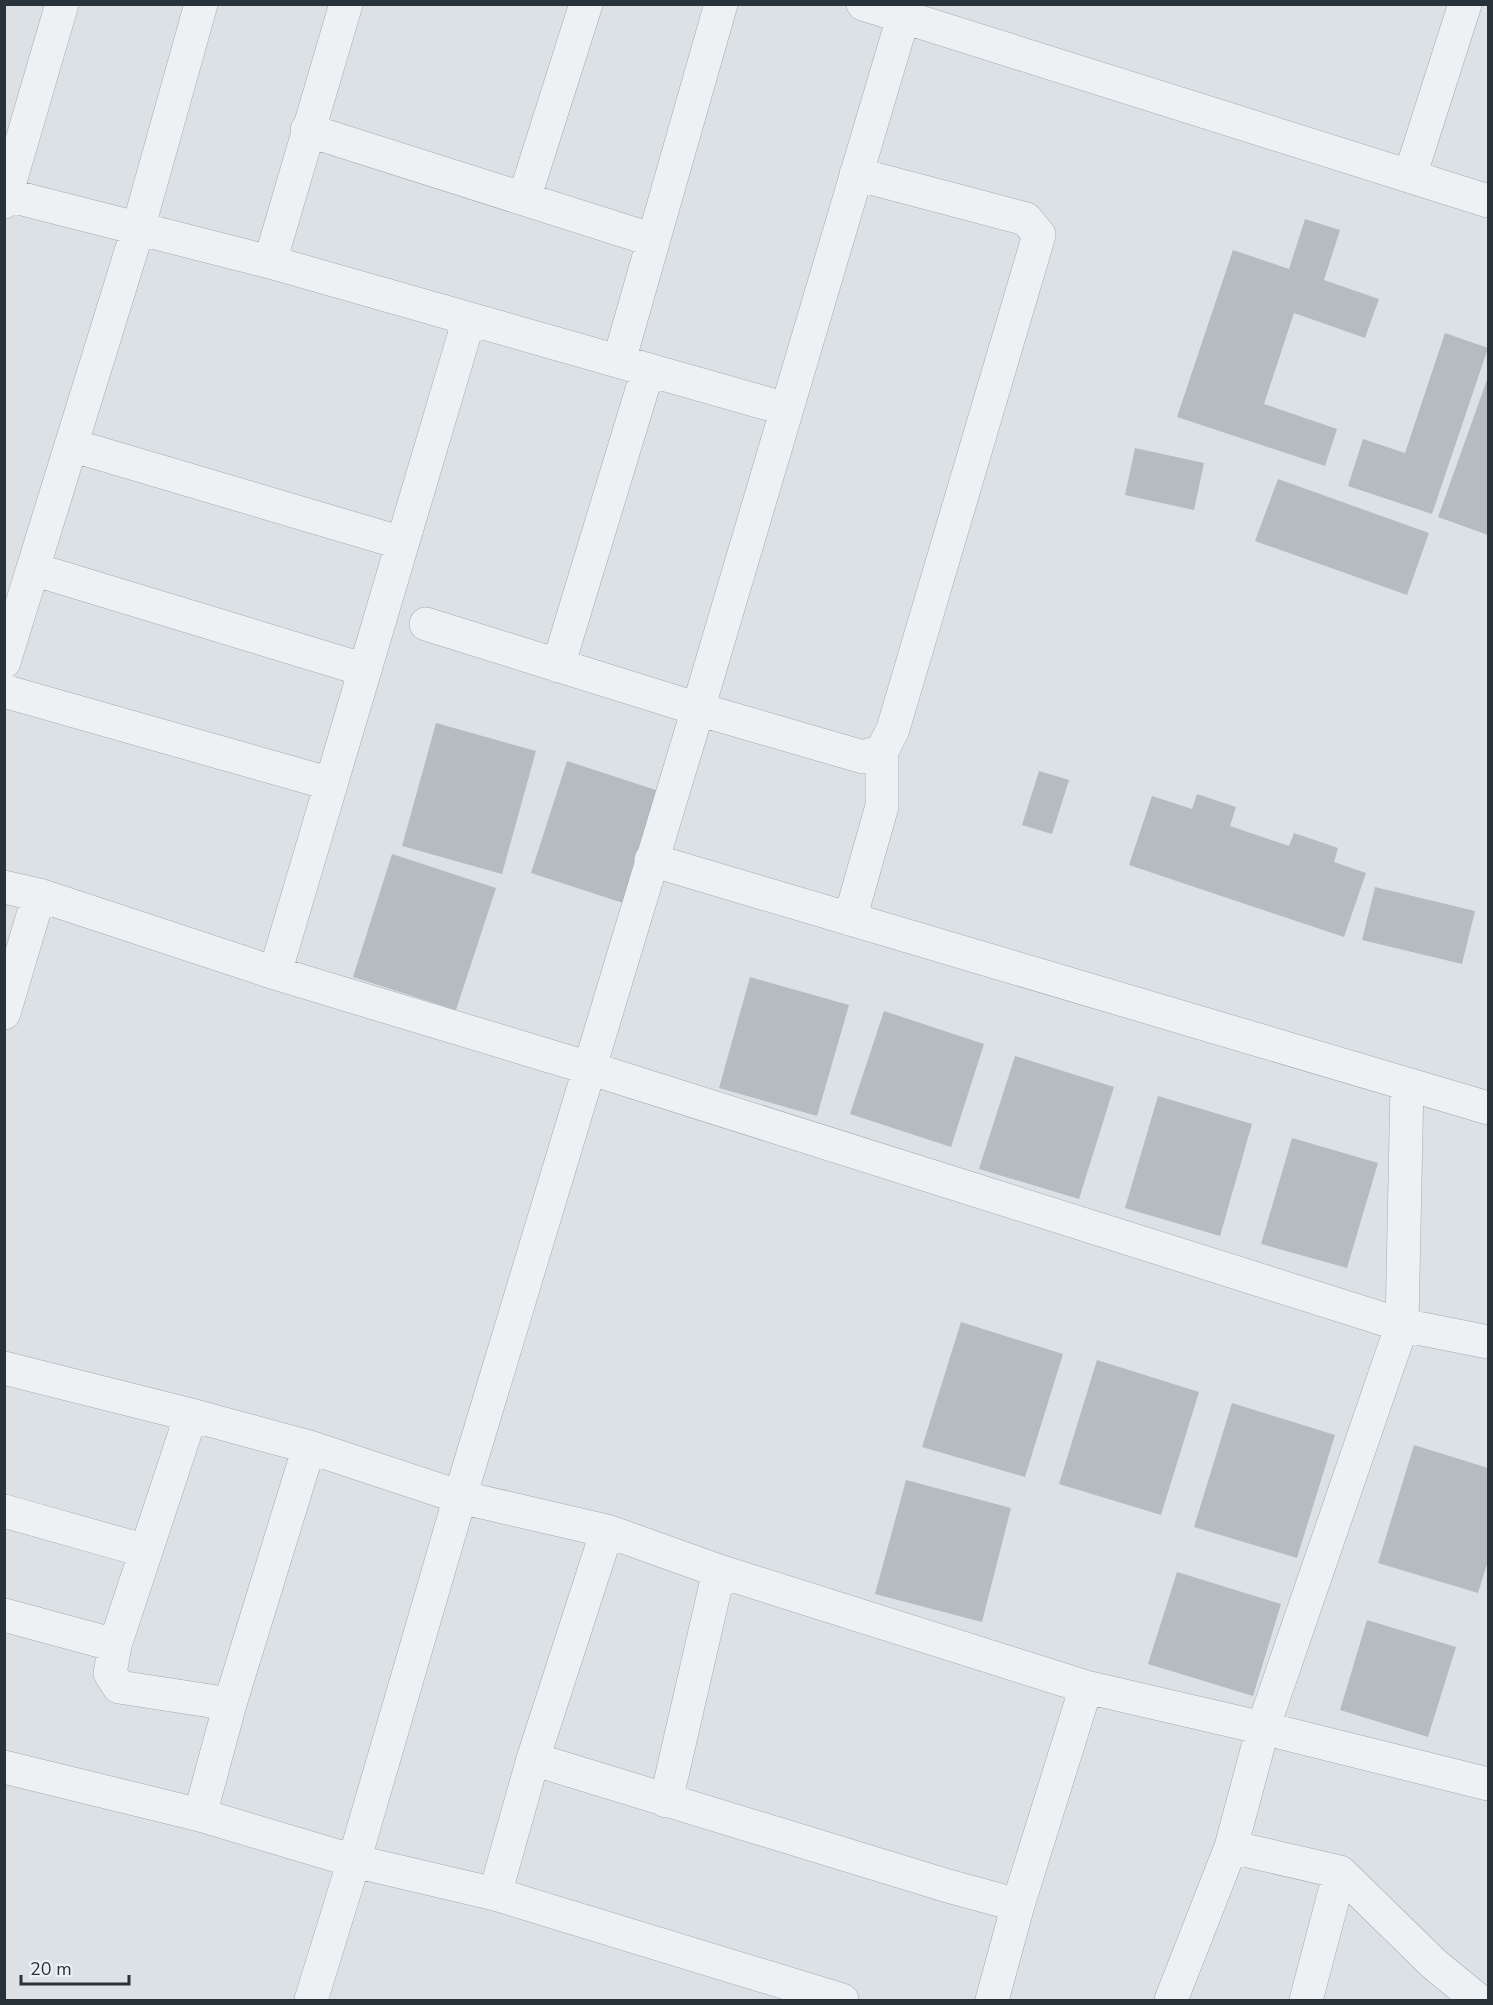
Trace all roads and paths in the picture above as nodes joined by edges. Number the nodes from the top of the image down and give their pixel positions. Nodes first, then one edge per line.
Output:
1 (62, 4) edge
2 (201, 4) edge
3 (346, 4) edge
4 (586, 4) edge
5 (721, 4) edge
6 (863, 4) edge
7 (1458, 6) edge
8 (905, 10) edge
9 (307, 130) junction
10 (856, 174) junction
11 (1410, 176) junction
12 (6, 199) edge
13 (524, 199) junction
14 (1488, 201) edge
15 (138, 229) junction
16 (652, 240) junction
17 (270, 262) junction
18 (469, 319) junction
19 (634, 365) junction
20 (786, 409) junction
21 (71, 445) junction
22 (402, 543) junction
23 (33, 569) junction
24 (426, 624) dead end
25 (4, 662) edge
26 (558, 666) junction
27 (365, 670) junction
28 (4, 691) edge
29 (698, 709) junction
30 (882, 750) junction
31 (331, 784) junction
32 (651, 860) junction
33 (4, 887) edge
34 (39, 895) junction
35 (850, 919) junction
36 (275, 973) junction
37 (4, 1013) edge
38 (589, 1068) junction
39 (1407, 1084) junction
40 (1488, 1108) edge
41 (1402, 1324) junction
42 (1488, 1342) edge
43 (4, 1368) edge
44 (191, 1415) junction
45 (309, 1447) junction
46 (460, 1497) junction
47 (4, 1511) edge
48 (607, 1531) junction
49 (146, 1551) junction
50 (719, 1571) junction
51 (4, 1615) edge
52 (115, 1645) junction
53 (1086, 1687) junction
54 (230, 1704) junction
55 (1263, 1728) junction
56 (533, 1759) junction
57 (4, 1767) edge
58 (1488, 1784) edge
59 (666, 1801) junction
60 (200, 1815) junction
61 (1231, 1847) junction
62 (354, 1861) junction
63 (1340, 1872) junction
64 (495, 1894) junction
65 (1018, 1905) junction
66 (310, 2001) edge
67 (842, 2001) edge
68 (992, 2001) edge
69 (1171, 2001) edge
70 (1306, 2001) edge
71 (1478, 2001) edge

1 - 12 street
2 - 15 street
3 - 9 street
4 - 13 street
5 - 16 street
6 - 8 street
7 - 11 street
8 - 10 street
8 - 11 street
9 - 13 street
9 - 17 street
10 - 20 street
10 - 30 street
11 - 14 street
12 - 15 street
13 - 16 street
15 - 17 street
15 - 21 street
16 - 19 street
17 - 18 street
18 - 19 street
18 - 22 street
19 - 20 street
19 - 26 street
20 - 29 street
21 - 22 street
21 - 23 street
22 - 27 street
23 - 25 street
23 - 27 street
24 - 26 street
26 - 29 street
27 - 31 street
28 - 31 street
29 - 30 street
29 - 32 street
30 - 35 street
31 - 36 street
32 - 35 street
32 - 38 street
33 - 34 street
34 - 36 street
34 - 37 street
35 - 39 street
36 - 38 street
38 - 41 street
38 - 46 street
39 - 40 street
39 - 41 street
41 - 42 street
41 - 55 street
43 - 44 street
44 - 45 street
44 - 49 street
45 - 46 street
45 - 54 street
46 - 48 street
46 - 62 street
47 - 49 street
48 - 50 street
48 - 56 street
49 - 52 street
50 - 53 street
50 - 59 street
51 - 52 street
52 - 54 street
53 - 55 street
53 - 65 street
54 - 60 street
55 - 58 street
55 - 61 street
56 - 59 street
56 - 64 street
57 - 60 street
59 - 65 street
60 - 62 street
61 - 63 street
61 - 69 street
62 - 64 street
62 - 66 street
63 - 70 street
63 - 71 street
64 - 67 street
65 - 68 street

